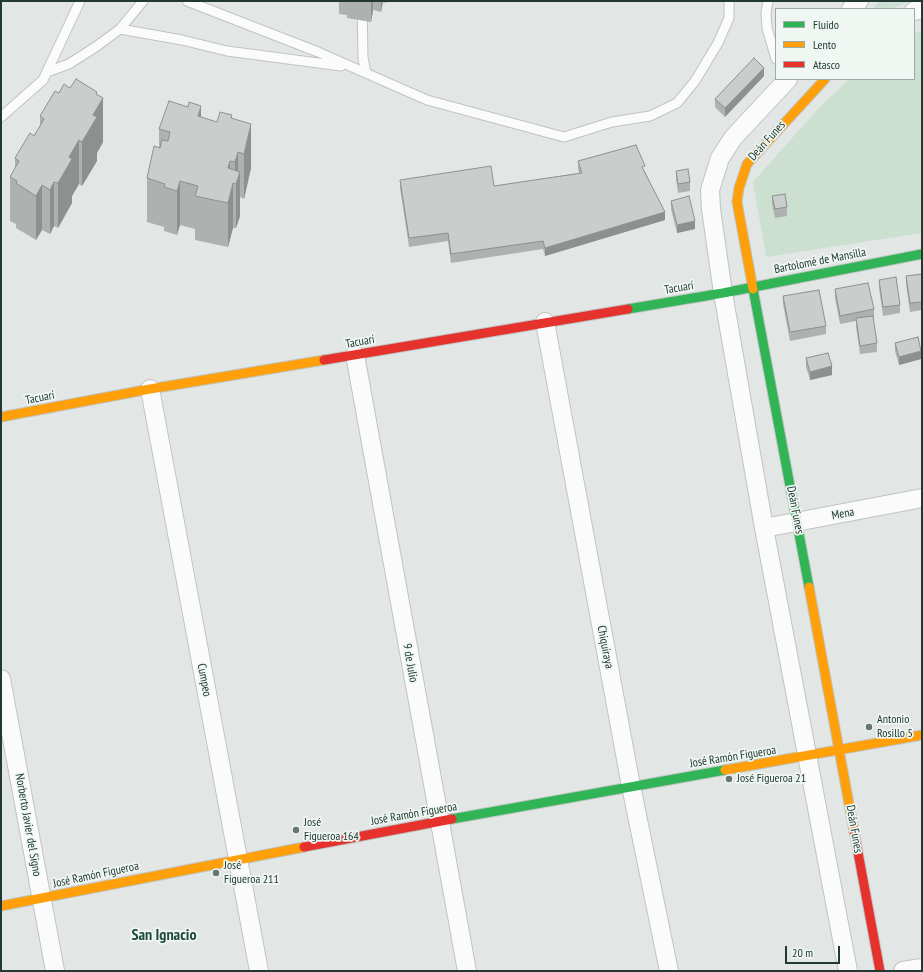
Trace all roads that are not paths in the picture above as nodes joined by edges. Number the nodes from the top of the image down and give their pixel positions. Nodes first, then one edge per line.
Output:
1 (80, 1) edge
2 (143, 1) edge
3 (187, 1) edge
4 (362, 1) edge
5 (729, 1) edge
6 (768, 1) edge
7 (120, 28) junction
8 (775, 56) edge
9 (352, 67) junction
10 (47, 72) junction
11 (366, 73) junction
12 (785, 80) edge
13 (824, 80) edge
14 (1, 117) edge
15 (922, 254) edge
16 (752, 286) junction
17 (723, 293) junction
18 (545, 322) junction
19 (355, 355) junction
20 (150, 389) junction
21 (1, 417) edge
22 (922, 498) edge
23 (797, 523) junction
24 (764, 528) junction
25 (1, 679) edge
26 (922, 735) edge
27 (840, 751) junction
28 (809, 757) junction
29 (631, 786) junction
30 (439, 821) junction
31 (238, 859) junction
32 (41, 899) junction
33 (1, 906) edge
34 (922, 968) edge
35 (55, 971) edge
36 (259, 971) edge
37 (467, 971) edge
38 (669, 971) edge
39 (848, 971) edge
40 (880, 971) edge
41 (903, 971) edge

1 - 10 lane
2 - 7 lane
3 - 9 lane
4 - 11 lane
5 - 11 lane
6 - 8 lane
7 - 9 lane
7 - 10 lane
9 - 11 lane
10 - 14 lane
12 - 17 street
13 - 16 street, Deán Funes
15 - 16 street, Bartolomé de Mansilla
16 - 17 street, Bartolomé de Mansilla
16 - 23 street, Deán Funes
17 - 18 street, Tacuarí
17 - 24 street
18 - 19 street, Tacuarí
18 - 29 street, Chiquiraya
19 - 20 street, Tacuarí
19 - 30 street, 9 de Julio
20 - 21 street, Tacuarí
20 - 31 street, Cumpeo
22 - 23 street, Mena
23 - 24 street, Mena
23 - 27 street, Deán Funes
24 - 28 street
25 - 32 street, Norberto Javier del Signo
26 - 27 street, José Ramón Figueroa
27 - 28 street, José Ramón Figueroa
27 - 40 street, Deán Funes
28 - 29 street, José Ramón Figueroa
28 - 39 street
29 - 30 street, José Ramón Figueroa
29 - 38 street, Chiquiraya
30 - 31 street, José Ramón Figueroa
30 - 37 street, 9 de Julio
31 - 32 street, José Ramón Figueroa
31 - 36 street, Cumpeo
32 - 33 street, José Ramón Figueroa
32 - 35 street, Norberto Javier del Signo
34 - 41 street

